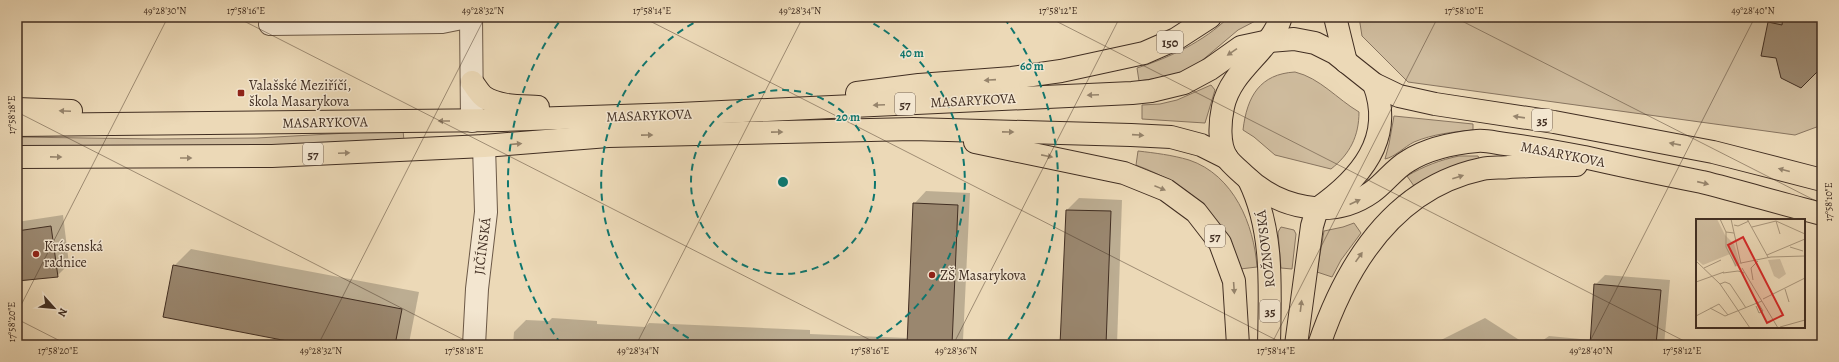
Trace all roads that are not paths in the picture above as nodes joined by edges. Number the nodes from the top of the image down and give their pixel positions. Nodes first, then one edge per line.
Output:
1 (270, 17) edge
2 (467, 17) edge
3 (471, 17) edge
4 (1210, 17) edge
5 (1281, 17) edge
6 (1335, 17) edge
7 (1269, 41) junction
8 (1346, 62) junction
9 (472, 82) junction
10 (1374, 84) junction
11 (17, 109) edge
12 (679, 114) junction
13 (412, 121) junction
14 (472, 121) junction
15 (17, 126) edge
16 (913, 129) junction
17 (484, 146) junction
18 (17, 157) edge
19 (1226, 158) junction
20 (1624, 166) junction
21 (1249, 180) junction
22 (1822, 180) edge
23 (1317, 209) junction
24 (1822, 214) edge
25 (474, 345) edge
26 (1238, 345) edge
27 (1269, 345) edge
28 (1296, 345) edge
29 (1319, 345) edge

1 - 2 street
3 - 9 street
4 -> 12 main road, 150
5 - 7 main road
6 - 8 main road
7 - 8 main road, 35
7 -> 12 main road, MASARYKOVA / 57
7 - 19 main road
8 - 10 main road, 35
9 - 12 main road, 57
9 - 14 street
22 -> 10 main road, MASARYKOVA / 35
10 - 23 main road
13 -> 11 main road
12 - 14 main road, MASARYKOVA / 57
14 -> 13 main road, MASARYKOVA / 57
13 - 15 main road, MASARYKOVA / 57
17 -> 16 main road, MASARYKOVA / 57
16 -> 19 main road, MASARYKOVA / 57
16 -> 26 main road, 57
18 -> 17 main road, MASARYKOVA / 57
17 - 25 street, JIČÍNSKÁ
19 - 21 main road, 35
23 -> 20 main road, MASARYKOVA / 35
20 -> 24 main road, MASARYKOVA / 35
29 -> 20 main road, 35
21 - 23 main road, 35
21 - 27 main road, ROŽNOVSKÁ / 35
28 -> 23 main road, 35

